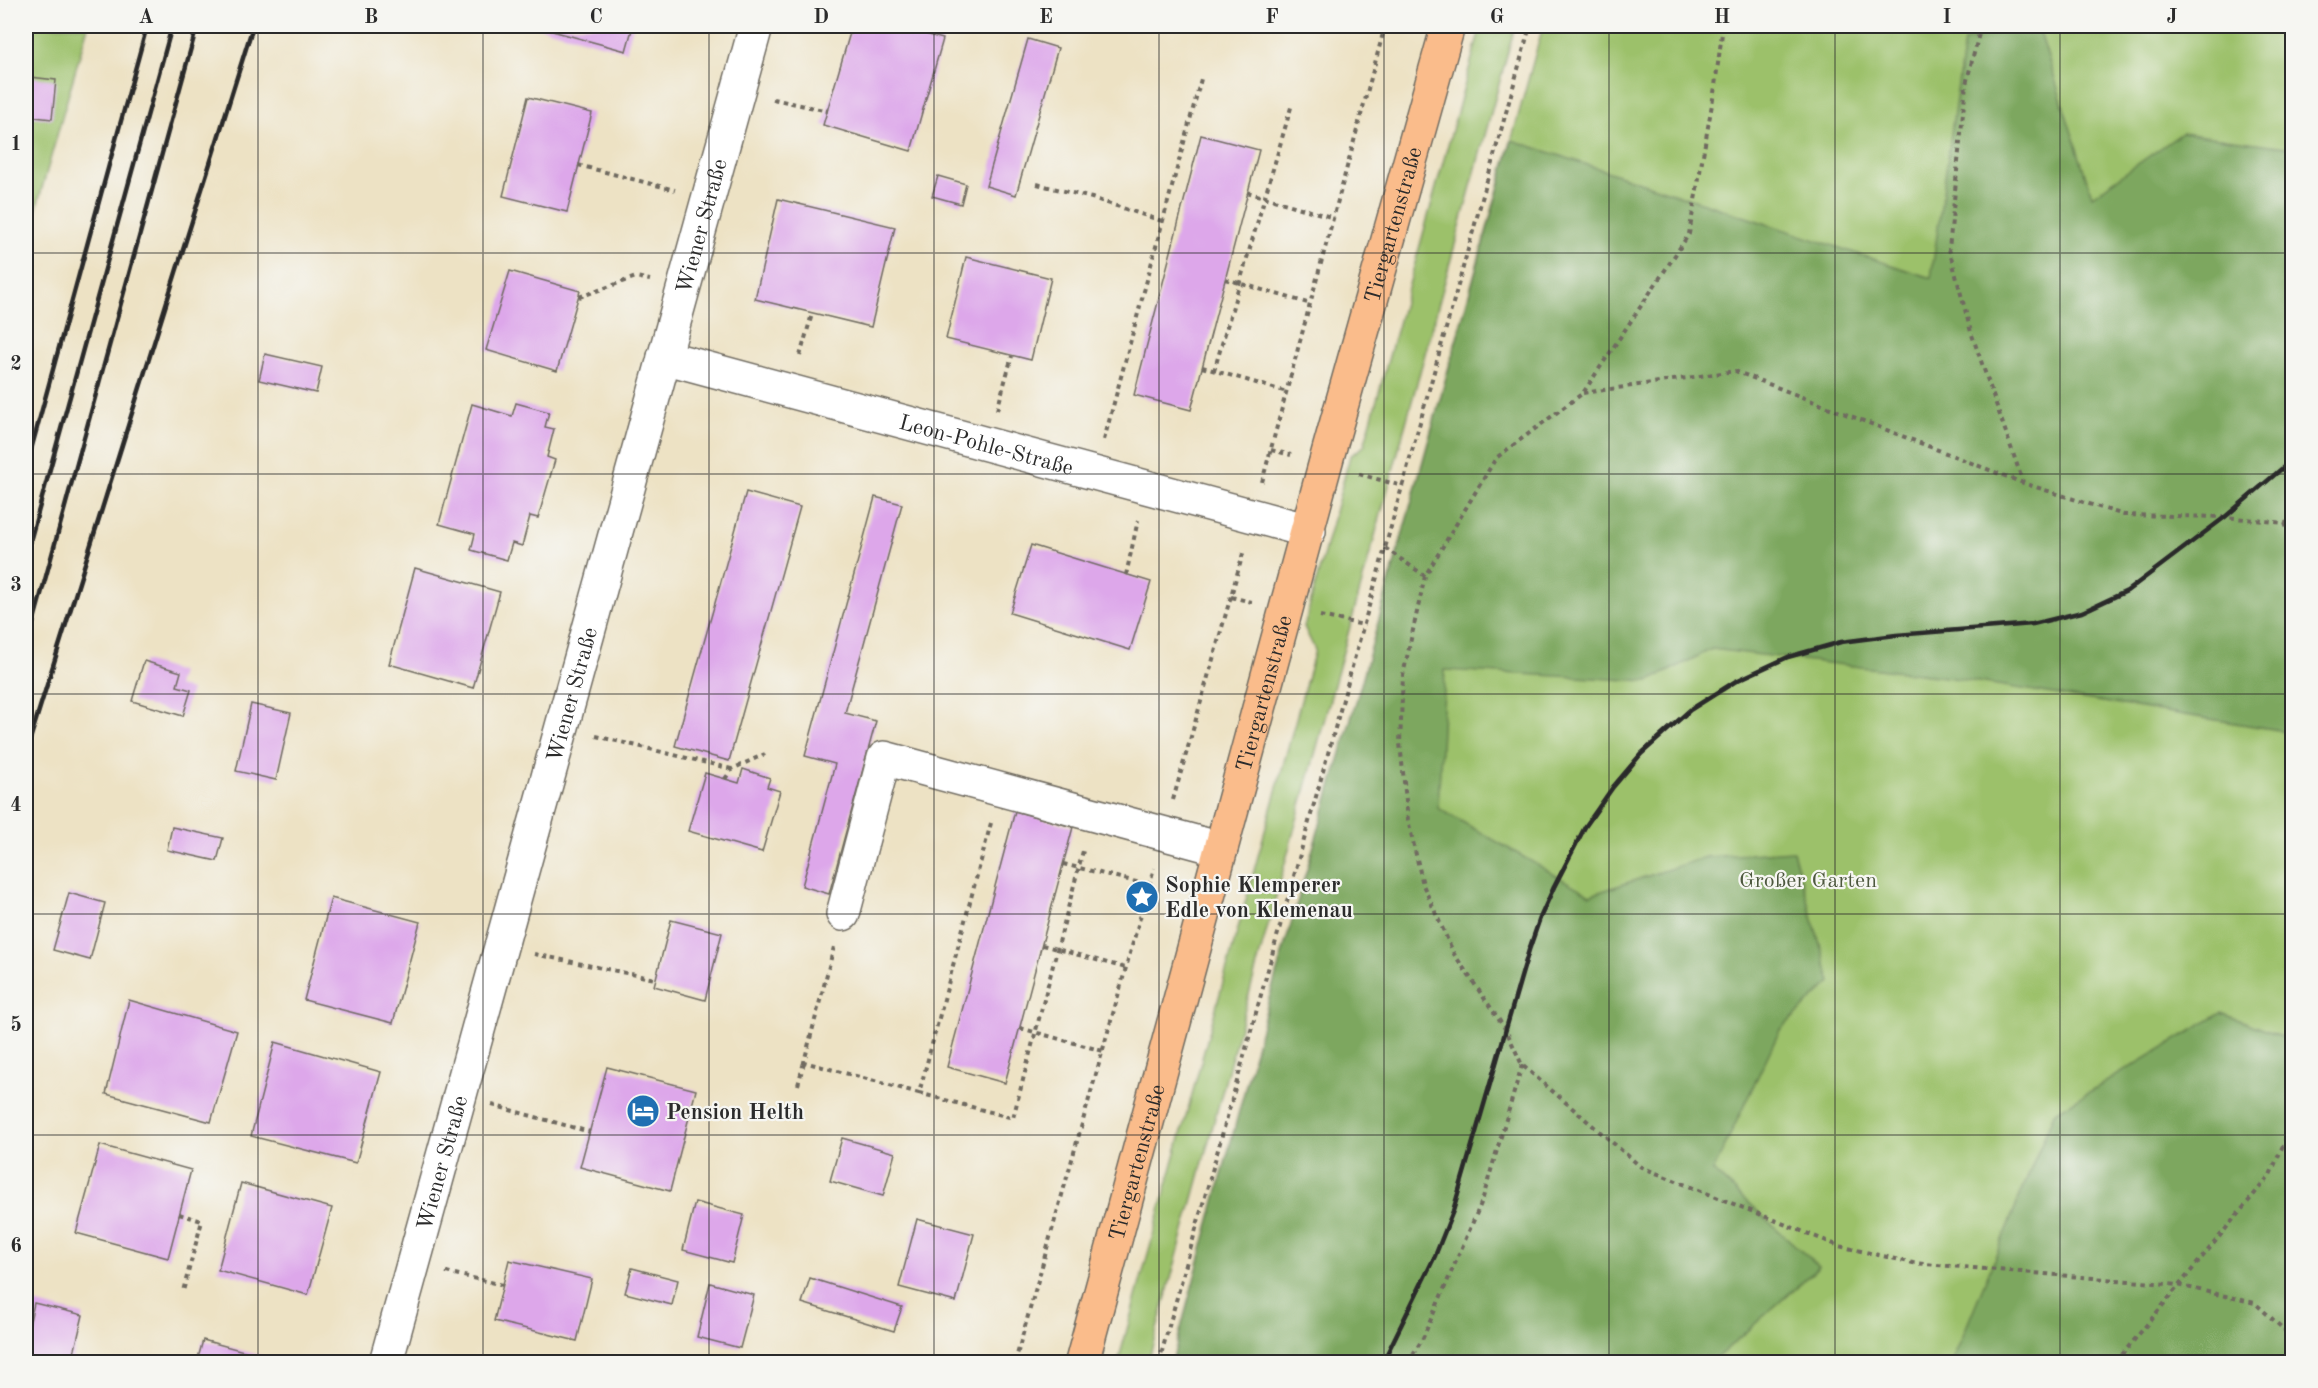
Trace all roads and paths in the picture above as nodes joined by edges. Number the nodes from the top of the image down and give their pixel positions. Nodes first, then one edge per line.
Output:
1 (756, 26) edge
2 (1385, 26) edge
3 (1448, 26) edge
4 (1530, 26) edge
5 (1723, 26) edge
6 (1981, 26) edge
7 (1201, 79) dead end
8 (738, 92) junction
9 (1292, 104) dead end
10 (828, 111) dead end
11 (578, 165) dead end
12 (1037, 184) dead end
13 (1247, 192) dead end
14 (1265, 198) junction
15 (708, 199) junction
16 (1334, 218) junction
17 (1162, 221) junction
18 (1225, 279) dead end
19 (1240, 283) junction
20 (683, 286) junction
21 (579, 297) dead end
22 (1311, 304) junction
23 (812, 314) dead end
24 (1012, 356) dead end
25 (664, 357) junction
26 (1202, 368) dead end
27 (1214, 371) junction
28 (790, 390) junction
29 (1287, 392) junction
30 (1583, 393) junction
31 (987, 444) junction
32 (1326, 464) junction
33 (1095, 473) junction
34 (2023, 483) junction
35 (1402, 486) junction
36 (1146, 487) junction
37 (1253, 516) junction
38 (2292, 520) edge
39 (2285, 523) junction
40 (1309, 531) junction
41 (2292, 542) edge
42 (1385, 548) junction
43 (1126, 575) dead end
44 (1425, 576) junction
45 (1286, 609) junction
46 (1364, 625) junction
47 (562, 728) junction
48 (765, 754) dead end
49 (732, 769) junction
50 (725, 779) dead end
51 (1000, 789) junction
52 (1093, 814) junction
53 (1221, 849) junction
54 (1063, 864) dead end
55 (1078, 867) junction
56 (1149, 885) dead end
57 (843, 914) joint
58 (1042, 945) dead end
59 (501, 947) junction
60 (1057, 950) junction
61 (1126, 968) dead end
62 (655, 979) dead end
63 (1020, 1028) dead end
64 (1035, 1032) junction
65 (1102, 1051) dead end
66 (804, 1062) junction
67 (1522, 1065) junction
68 (798, 1085) dead end
69 (920, 1093) junction
70 (460, 1096) junction
71 (2292, 1125) edge
72 (590, 1132) dead end
73 (1069, 1168) dead end
74 (179, 1214) dead end
75 (414, 1264) junction
76 (503, 1285) dead end
77 (2178, 1285) junction
78 (183, 1291) dead end
79 (2292, 1337) edge
80 (386, 1362) edge
81 (1015, 1362) edge
82 (1082, 1362) edge
83 (1160, 1362) edge
84 (1408, 1362) edge
85 (2116, 1362) edge

1 - 8 street, Wiener Straße
2 - 16 path
3 - 32 main road, Tiergartenstraße
4 - 35 path
5 - 30 path
6 - 34 path
7 - 17 path
8 - 10 path
8 - 15 street, Wiener Straße
9 - 14 path
11 - 15 path
12 - 17 path
13 - 14 path
14 - 16 path
14 - 19 path
15 - 20 street, Wiener Straße
16 - 22 path
17 - 33 path
18 - 19 path
19 - 22 path
19 - 27 path
20 - 21 path
20 - 25 street, Wiener Straße
22 - 29 path
23 - 28 path
24 - 31 path
25 - 28 street, Leon-Pohle-Straße
25 - 47 street, Wiener Straße
26 - 27 path
27 - 29 path
28 - 31 street, Leon-Pohle-Straße
29 - 37 path
30 - 34 path
30 - 44 path
31 - 33 street, Leon-Pohle-Straße
32 - 35 path
32 - 40 main road, Tiergartenstraße
33 - 36 street, Leon-Pohle-Straße
34 - 39 path
35 - 42 path
36 - 37 street, Leon-Pohle-Straße
36 - 43 path
37 - 40 street, Leon-Pohle-Straße
38 - 39 path
39 - 41 path
40 - 45 main road, Tiergartenstraße
42 - 44 path
42 - 46 path
44 - 67 path
45 - 46 path
45 - 53 main road, Tiergartenstraße
46 - 83 path
47 - 49 path
47 - 59 street, Wiener Straße
48 - 49 path
49 - 50 path
51 - 52 street
51 - 57 street
51 - 69 path
52 - 53 street
52 - 55 path
53 - 82 main road, Tiergartenstraße
54 - 55 path
55 - 56 path
55 - 60 path
57 - 66 path
58 - 60 path
59 - 62 path
59 - 70 street, Wiener Straße
60 - 61 path
60 - 64 path
63 - 64 path
64 - 65 path
64 - 69 path
66 - 68 path
66 - 69 path
67 - 77 path
67 - 84 path
70 - 72 path
70 - 75 street, Wiener Straße
71 - 77 path
73 - 81 path
74 - 78 path
75 - 76 path
75 - 80 street, Wiener Straße
77 - 79 path
77 - 85 path

